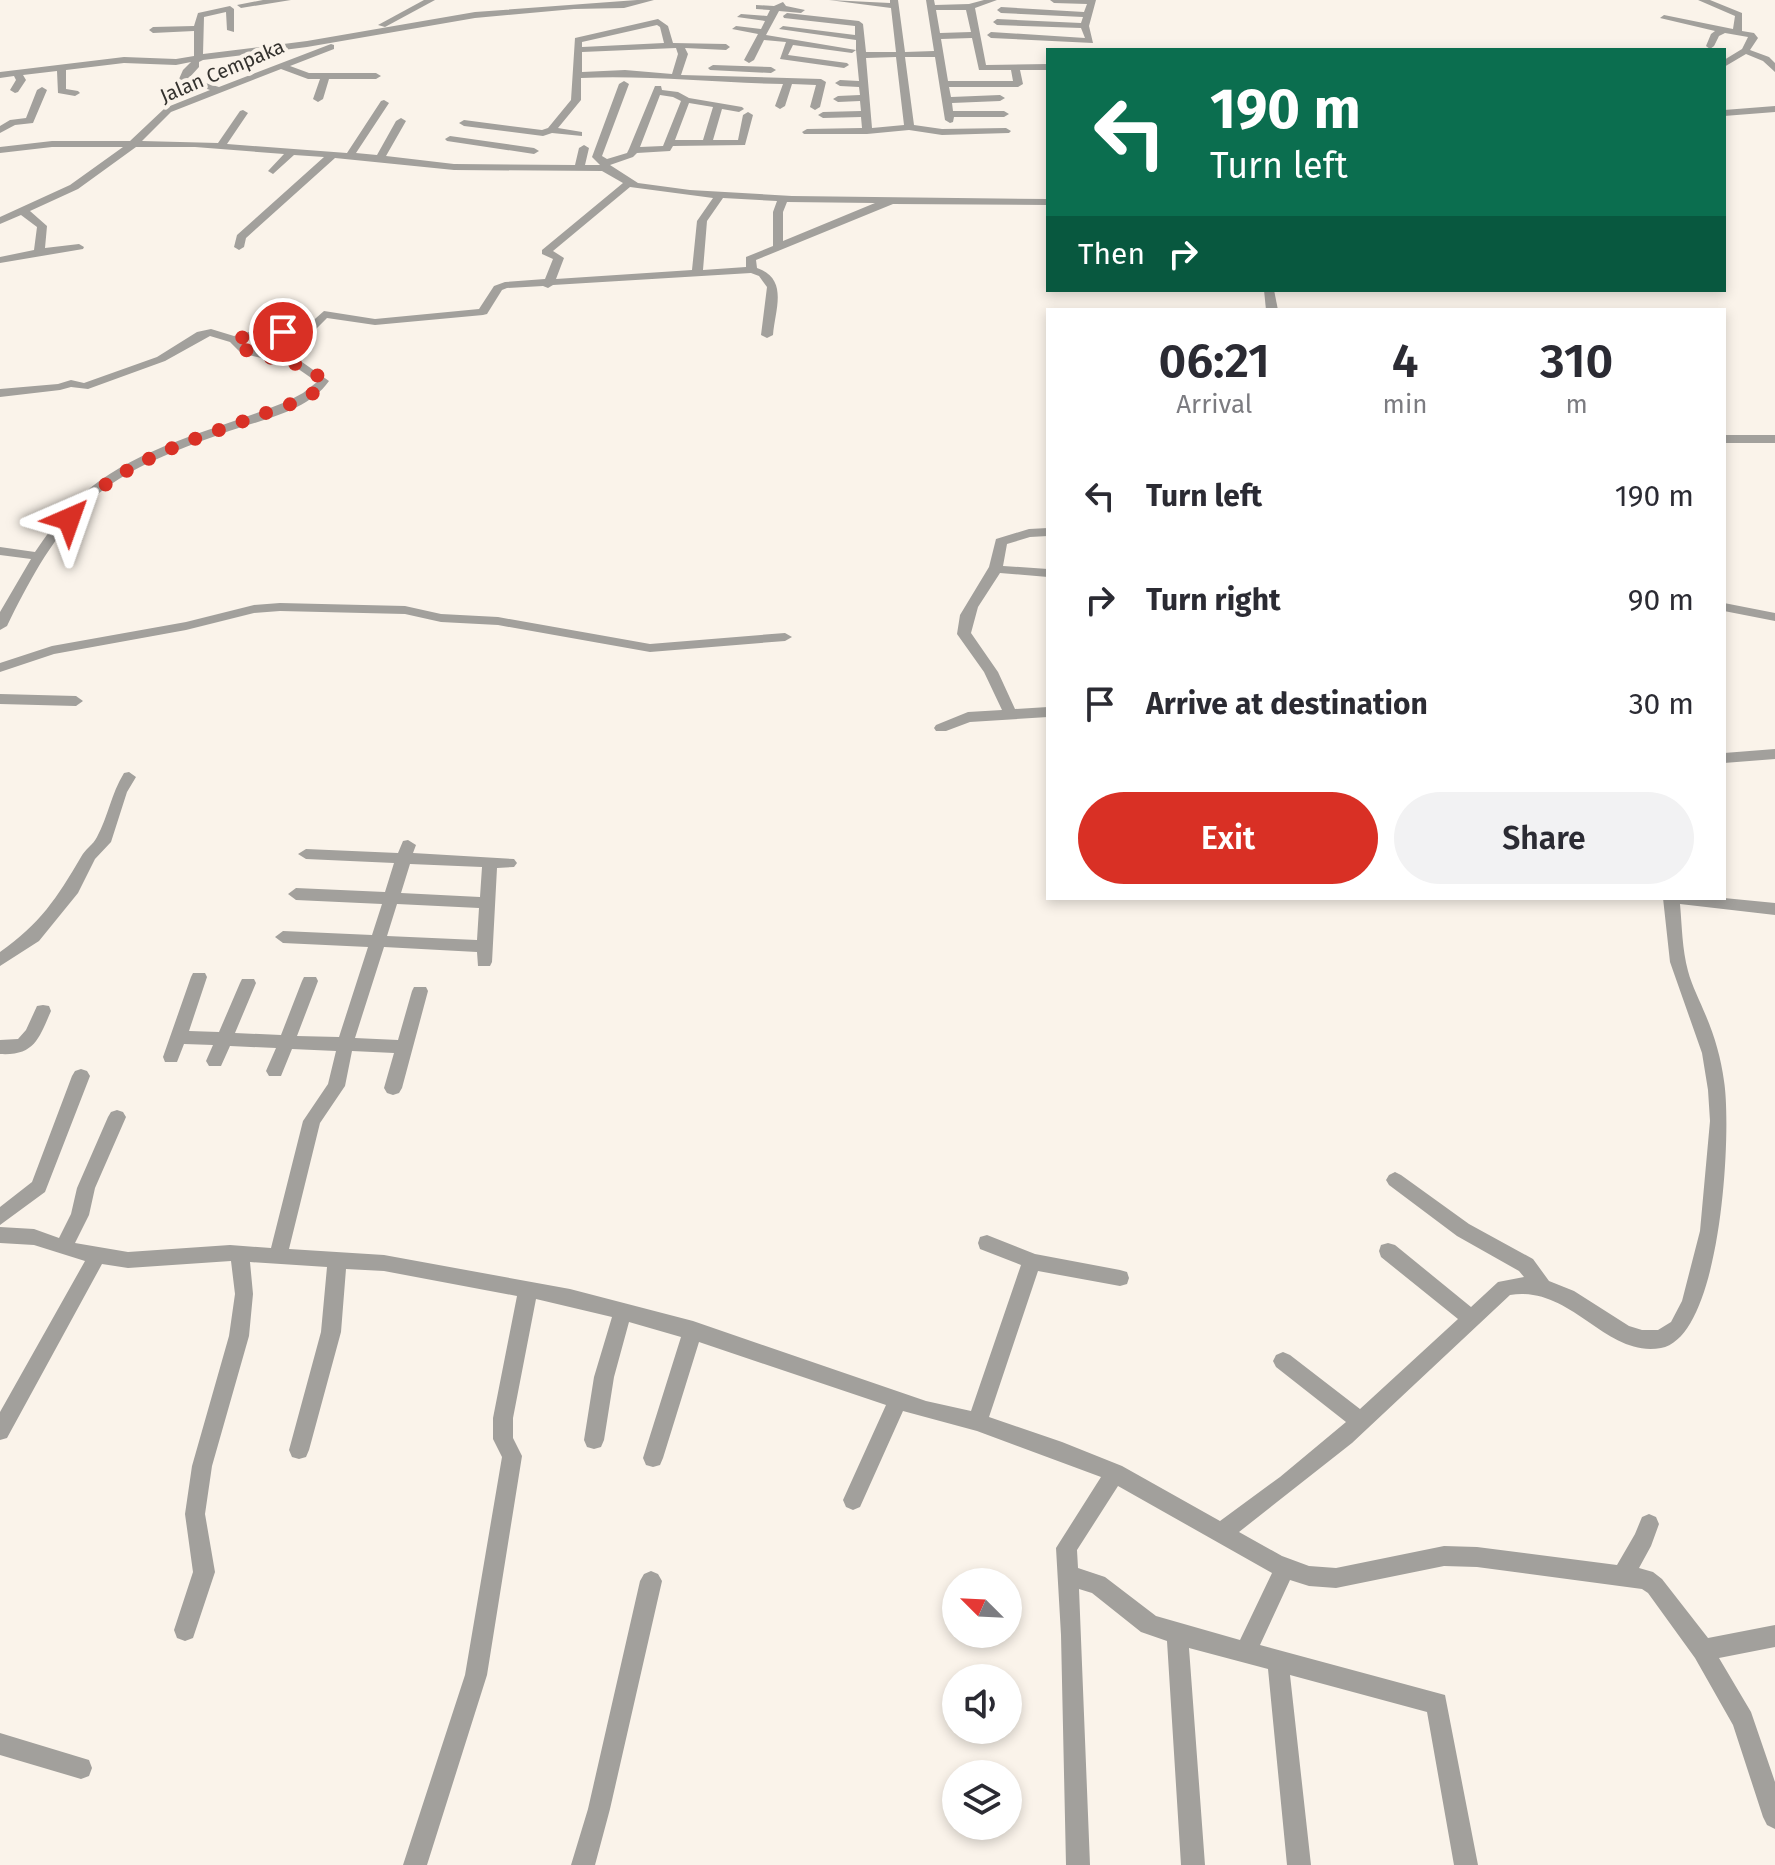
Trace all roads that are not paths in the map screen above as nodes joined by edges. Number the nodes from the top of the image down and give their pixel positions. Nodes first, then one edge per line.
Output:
1 (216, 0) edge
2 (287, 0) edge
3 (431, 0) edge
4 (650, 0) edge
5 (785, 0) edge
6 (822, 0) edge
7 (834, 0) edge
8 (993, 0) edge
9 (1054, 0) edge
10 (1702, 0) edge
11 (1092, 1) edge
12 (242, 3) edge
13 (575, 3) edge
14 (894, 3) edge
15 (931, 5) edge
16 (603, 6) junction
17 (759, 7) dead end
18 (970, 7) junction
19 (776, 8) junction
20 (230, 9) junction
21 (1001, 10) dead end
22 (212, 11) junction
23 (861, 13) dead end
24 (1087, 15) junction
25 (787, 16) dead end
26 (741, 17) dead end
27 (1664, 18) dead end
28 (769, 19) junction
29 (604, 22) dead end
30 (997, 22) dead end
31 (1085, 26) junction
32 (198, 28) junction
33 (736, 29) dead end
34 (783, 29) dead end
35 (153, 30) dead end
36 (231, 30) dead end
37 (1724, 30) junction
38 (1737, 32) junction
39 (367, 33) junction
40 (974, 35) junction
41 (991, 35) dead end
42 (937, 36) junction
43 (760, 38) junction
44 (860, 38) junction
45 (792, 42) junction
46 (744, 44) dead end
47 (669, 45) junction
48 (680, 45) junction
49 (1710, 46) dead end
50 (714, 47) junction
51 (726, 47) dead end
52 (578, 50) junction
53 (852, 50) dead end
54 (1745, 51) junction
55 (900, 54) junction
56 (940, 54) junction
57 (863, 55) junction
58 (303, 57) junction
59 (749, 60) dead end
60 (197, 61) junction
61 (814, 61) junction
62 (618, 63) dead end
63 (1726, 63) edge
64 (844, 65) dead end
65 (62, 66) junction
66 (281, 66) junction
67 (1015, 67) junction
68 (1046, 67) edge
69 (713, 68) junction
70 (1775, 69) edge
71 (577, 70) junction
72 (780, 71) junction
73 (805, 72) dead end
74 (17, 73) junction
75 (0, 75) edge
76 (328, 76) junction
77 (376, 76) dead end
78 (676, 77) junction
79 (710, 80) junction
80 (840, 83) dead end
81 (624, 84) dead end
82 (864, 84) junction
83 (945, 84) junction
84 (15, 90) dead end
85 (42, 90) dead end
86 (218, 90) junction
87 (75, 93) dead end
88 (865, 98) junction
89 (1000, 98) dead end
90 (318, 99) dead end
91 (838, 99) dead end
92 (686, 100) junction
93 (947, 100) junction
94 (384, 103) dead end
95 (718, 106) junction
96 (780, 106) dead end
97 (1775, 109) edge
98 (243, 113) dead end
99 (1726, 113) edge
100 (866, 114) junction
101 (1004, 114) dead end
102 (401, 121) dead end
103 (464, 123) dead end
104 (488, 127) junction
105 (909, 127) junction
106 (0, 130) edge
107 (551, 130) junction
108 (867, 131) junction
109 (1006, 131) dead end
110 (807, 132) dead end
111 (579, 134) dead end
112 (450, 139) dead end
113 (474, 143) junction
114 (672, 143) junction
115 (707, 143) junction
116 (132, 145) junction
117 (221, 145) junction
118 (584, 148) dead end
119 (0, 150) edge
120 (634, 150) junction
121 (292, 151) junction
122 (534, 151) dead end
123 (333, 154) junction
124 (350, 155) junction
125 (380, 158) junction
126 (605, 166) junction
127 (454, 167) junction
128 (579, 168) junction
129 (273, 171) dead end
130 (628, 184) junction
131 (720, 195) junction
132 (784, 198) junction
133 (896, 199) junction
134 (1046, 202) edge
135 (24, 212) junction
136 (0, 221) edge
137 (79, 247) dead end
138 (239, 247) dead end
139 (778, 248) junction
140 (39, 252) junction
141 (0, 260) edge
142 (752, 270) junction
143 (697, 275) junction
144 (548, 285) junction
145 (767, 335) dead end
146 (234, 340) junction
147 (0, 393) edge
148 (1726, 439) edge
149 (1775, 439) edge
150 (1046, 532) edge
151 (0, 551) edge
152 (39, 556) junction
153 (996, 569) junction
154 (1046, 573) edge
155 (1726, 607) edge
156 (1775, 617) edge
157 (0, 626) edge
158 (785, 637) dead end
159 (0, 668) edge
160 (0, 699) edge
161 (76, 701) dead end
162 (1046, 712) edge
163 (1010, 714) junction
164 (941, 728) dead end
165 (1775, 754) edge
166 (1726, 758) edge
167 (129, 777) dead end
168 (406, 852) junction
169 (306, 854) dead end
170 (490, 862) junction
171 (509, 863) dead end
172 (296, 894) dead end
173 (391, 898) junction
174 (1674, 900) edge
175 (1692, 900) edge
176 (488, 903) junction
177 (1775, 909) edge
178 (283, 937) dead end
179 (377, 943) junction
180 (0, 960) edge
181 (199, 977) dead end
182 (310, 981) dead end
183 (248, 983) dead end
184 (420, 991) dead end
185 (43, 1011) dead end
186 (178, 1037) junction
187 (224, 1040) junction
188 (285, 1042) junction
189 (346, 1044) junction
190 (0, 1047) edge
191 (405, 1047) junction
192 (171, 1057) dead end
193 (215, 1061) dead end
194 (275, 1071) dead end
195 (81, 1076) dead end
196 (393, 1088) dead end
197 (117, 1117) dead end
198 (1395, 1180) dead end
199 (0, 1217) edge
200 (0, 1235) edge
201 (987, 1243) dead end
202 (64, 1246) junction
203 (1388, 1251) dead end
204 (240, 1253) junction
205 (97, 1256) junction
206 (278, 1256) junction
207 (337, 1259) junction
208 (1033, 1262) junction
209 (1120, 1278) dead end
210 (1543, 1287) junction
211 (528, 1289) junction
212 (623, 1311) junction
213 (1470, 1317) junction
214 (693, 1330) junction
215 (1283, 1361) dead end
216 (898, 1400) junction
217 (977, 1422) junction
218 (1361, 1422) junction
219 (0, 1431) edge
220 (594, 1440) dead end
221 (299, 1450) dead end
222 (653, 1458) dead end
223 (1115, 1473) junction
224 (853, 1500) dead end
225 (1649, 1524) dead end
226 (1221, 1533) junction
227 (1285, 1568) junction
228 (1623, 1574) junction
229 (1070, 1576) junction
230 (651, 1581) dead end
231 (185, 1630) dead end
232 (1177, 1634) junction
233 (1775, 1636) edge
234 (1703, 1650) junction
235 (1245, 1652) junction
236 (1278, 1661) junction
237 (0, 1744) edge
238 (81, 1768) dead end
239 (1775, 1817) edge
240 (415, 1865) edge
241 (583, 1865) edge
242 (1078, 1865) edge
243 (1193, 1865) edge
244 (1299, 1865) edge
245 (1466, 1865) edge

1 - 22 street
2 - 12 street
3 - 39 street, Jalan Cempaka
4 - 16 street
5 - 19 street
6 - 7 street
7 - 14 street
8 - 18 street
9 - 11 street
10 - 38 street
11 - 24 street
12 - 20 street
13 - 16 street
13 - 39 street
14 - 55 street
15 - 18 street
15 - 42 street
16 - 29 street
17 - 19 street
18 - 40 street
19 - 23 street
19 - 28 street
20 - 22 street
20 - 36 street
21 - 24 street
22 - 32 street
24 - 31 street
25 - 44 street
26 - 28 street
27 - 37 street
28 - 43 street
30 - 31 street
31 - 41 street
32 - 35 street
32 - 60 street
33 - 43 street
34 - 44 street
37 - 38 street
37 - 49 street
38 - 54 street
39 - 58 street, Jalan Cempaka
39 - 60 street
40 - 42 street
40 - 67 street
42 - 56 street
43 - 45 street
43 - 46 street
43 - 59 street
44 - 57 street
45 - 53 street
45 - 72 street
47 - 48 street
47 - 52 street
47 - 52 street
48 - 50 street
48 - 78 street
50 - 51 street
50 - 69 street
52 - 71 street
54 - 63 street
54 - 70 street
55 - 56 street
55 - 57 street
55 - 105 street
56 - 83 street
57 - 82 street
58 - 66 street, Jalan Cempaka
58 - 76 street
60 - 65 street
60 - 86 street
61 - 64 street
61 - 72 street
61 - 73 street
62 - 71 street
65 - 74 street
65 - 87 street
66 - 76 street
66 - 86 street, Jalan Cempaka
67 - 68 street
67 - 83 street
69 - 72 street
69 - 79 street
71 - 78 street
71 - 107 street
72 - 79 street
72 - 96 street
72 - 100 street
74 - 75 street
74 - 84 street
76 - 77 street
76 - 90 street
78 - 79 street
80 - 82 street
81 - 126 street
82 - 88 street
83 - 93 street
85 - 106 street
86 - 116 street, Jalan Cempaka
88 - 91 street
88 - 100 street
89 - 93 street
92 - 95 street
92 - 114 street
92 - 120 street
93 - 101 street
94 - 124 street
95 - 115 street
95 - 115 street
97 - 99 street
98 - 117 street
100 - 108 street
102 - 125 street
103 - 104 street
104 - 107 street
104 - 113 street
105 - 108 street
105 - 109 street
107 - 111 street
108 - 110 street
112 - 113 street
113 - 122 street
113 - 127 street
114 - 115 street
114 - 120 street
116 - 117 street
116 - 119 street
116 - 135 street, Jalan Cempaka
117 - 121 street
118 - 128 street
120 - 126 street
121 - 123 street
121 - 129 street
123 - 124 street
123 - 138 street
124 - 125 street
125 - 127 street
126 - 128 street
126 - 130 street
127 - 128 street
130 - 131 street
130 - 144 street
131 - 132 street
131 - 143 street
132 - 133 street
132 - 139 street
133 - 134 street
133 - 139 street
135 - 136 street, Jalan Cempaka
135 - 140 street
137 - 140 street
139 - 142 street
140 - 141 street
142 - 143 street
142 - 145 street
143 - 144 street
144 - 146 street
146 - 147 street
146 - 152 street
148 - 149 street
150 - 153 street
151 - 152 street
152 - 157 street
153 - 154 street
153 - 163 street
155 - 156 street
158 - 159 street
160 - 161 street
162 - 163 street
163 - 164 street
165 - 166 street
167 - 180 street
168 - 169 street
168 - 170 street
168 - 173 street
170 - 171 street
170 - 176 street
172 - 173 street
173 - 176 street
173 - 179 street
174 - 210 street
175 - 177 street
176 - 179 street
178 - 179 street
179 - 189 street
181 - 186 street
182 - 188 street
183 - 187 street
184 - 191 street
185 - 190 street
186 - 187 street
186 - 192 street
187 - 188 street
187 - 193 street
188 - 189 street
188 - 194 street
189 - 191 street
189 - 206 street
191 - 196 street
195 - 199 street
197 - 202 street
198 - 210 street
200 - 202 street
201 - 208 street
202 - 205 street
203 - 213 street
204 - 205 street
204 - 206 street
204 - 231 street
205 - 219 street
206 - 207 street
207 - 211 street
207 - 221 street
208 - 209 street
208 - 217 street
210 - 213 street
211 - 212 street
211 - 240 street
212 - 214 street
212 - 220 street
213 - 218 street
214 - 216 street
214 - 222 street
215 - 218 street
216 - 217 street
216 - 224 street
217 - 223 street
218 - 226 street
223 - 226 street
223 - 229 street
225 - 228 street
226 - 227 street
227 - 228 street
227 - 235 street
228 - 234 street
229 - 232 street
229 - 242 street
230 - 241 street
232 - 235 street
232 - 243 street
233 - 234 street
234 - 239 street
235 - 236 street
236 - 244 street
236 - 245 street
237 - 238 street

